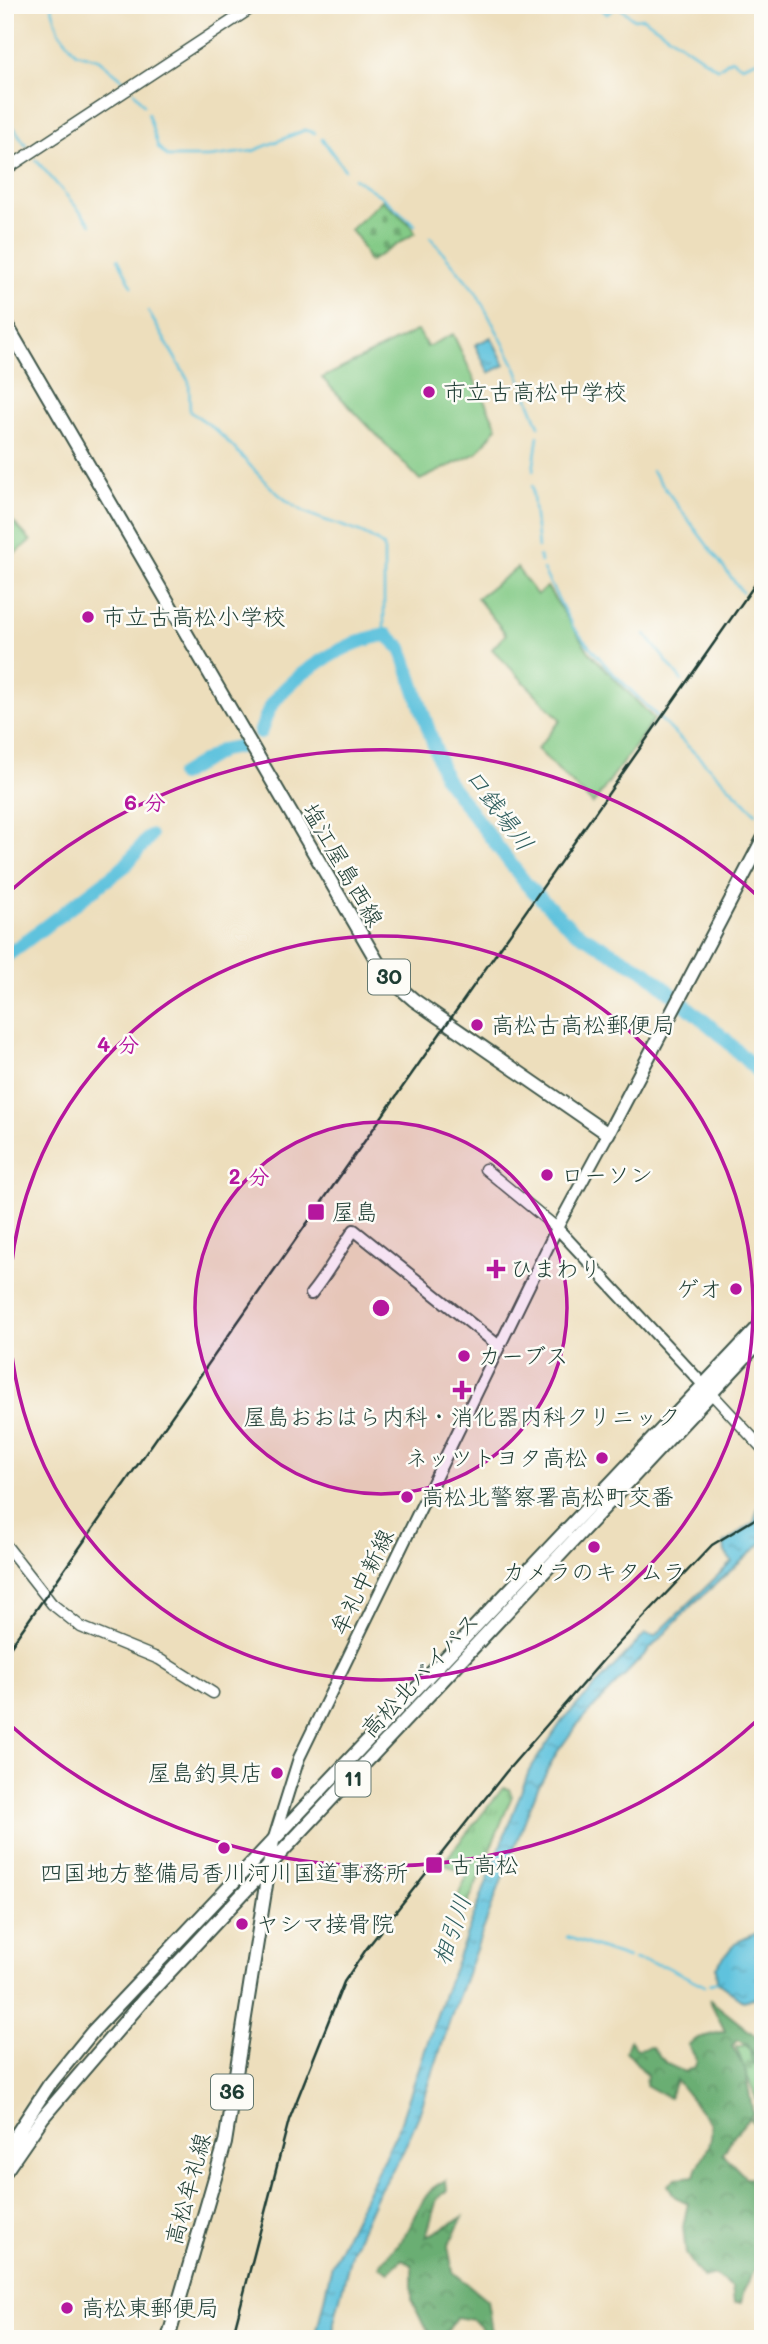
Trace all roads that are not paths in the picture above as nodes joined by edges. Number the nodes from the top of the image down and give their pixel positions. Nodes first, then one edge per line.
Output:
1 (256, 5) edge
2 (5, 170) edge
3 (5, 322) edge
4 (763, 839) edge
5 (608, 1134) junction
6 (485, 1169) dead end
7 (557, 1228) junction
8 (311, 1294) dead end
9 (763, 1322) edge
10 (763, 1338) edge
11 (499, 1346) junction
12 (707, 1389) junction
13 (763, 1449) edge
14 (5, 1545) edge
15 (213, 1693) dead end
16 (273, 1840) junction
17 (269, 1868) junction
18 (5, 2152) edge
19 (5, 2172) edge
20 (168, 2339) edge

1 - 2 street
3 - 5 main road, 塩江屋島西線 / 30
4 - 5 main road
5 - 7 main road
6 - 7 street
7 - 11 main road, 牟礼中新線
7 - 12 main road
8 - 11 main road
9 - 12 main road, 高松北バイパス / 11
10 - 12 main road, 高松北バイパス / 11
11 - 16 main road, 牟礼中新線
12 - 13 street
12 - 16 main road, 高松北バイパス / 11
12 - 17 main road, 高松北バイパス / 11
14 - 15 street
16 - 17 main road, 高松牟礼線 / 36
16 - 18 main road, 高松北バイパス / 11
17 - 19 main road, 高松北バイパス / 11
17 - 20 main road, 高松牟礼線 / 36

